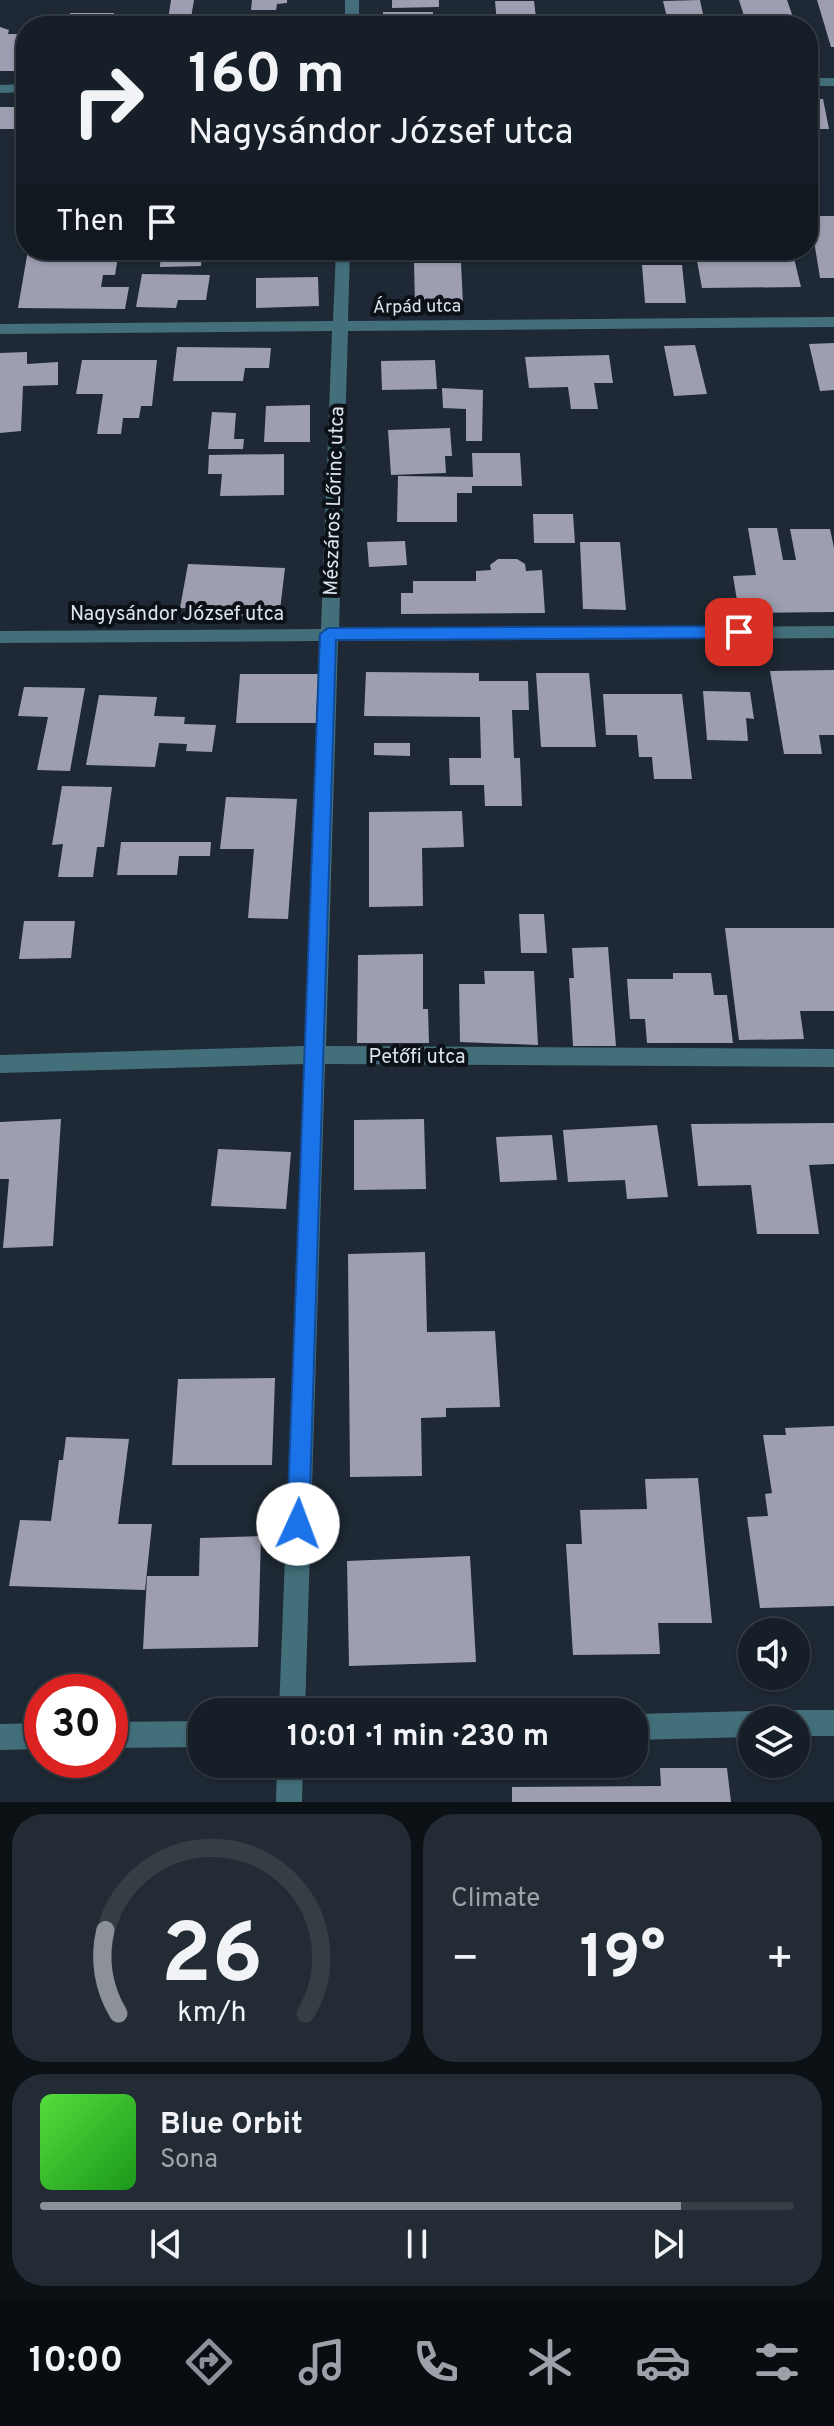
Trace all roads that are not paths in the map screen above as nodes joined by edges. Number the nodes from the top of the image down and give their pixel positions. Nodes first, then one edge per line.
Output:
1 (342, 260) edge
2 (834, 322) edge
3 (339, 327) junction
4 (0, 329) edge
5 (834, 632) edge
6 (328, 634) junction
7 (0, 637) edge
8 (314, 1055) junction
9 (834, 1058) edge
10 (0, 1064) edge
11 (292, 1698) edge
12 (810, 1723) edge
13 (834, 1723) edge
14 (738, 1724) edge
15 (648, 1727) edge
16 (188, 1734) edge
17 (128, 1735) edge
18 (24, 1736) edge
19 (0, 1737) edge
20 (290, 1778) edge
21 (289, 1802) edge

1 - 3 street, Mészáros Lőrinc utca
2 - 3 street, Árpád utca
3 - 4 street, Árpád utca
3 - 6 street, Mészáros Lőrinc utca
5 - 6 street, Nagysándor József utca
6 - 7 street, Nagysándor József utca
6 - 8 street, Mészáros Lőrinc utca
8 - 9 street, Petőfi utca
8 - 10 street, Petőfi utca
8 - 11 street, Mészáros Lőrinc utca
12 - 13 street
14 - 15 street
16 - 17 street
18 - 19 street
20 - 21 street

